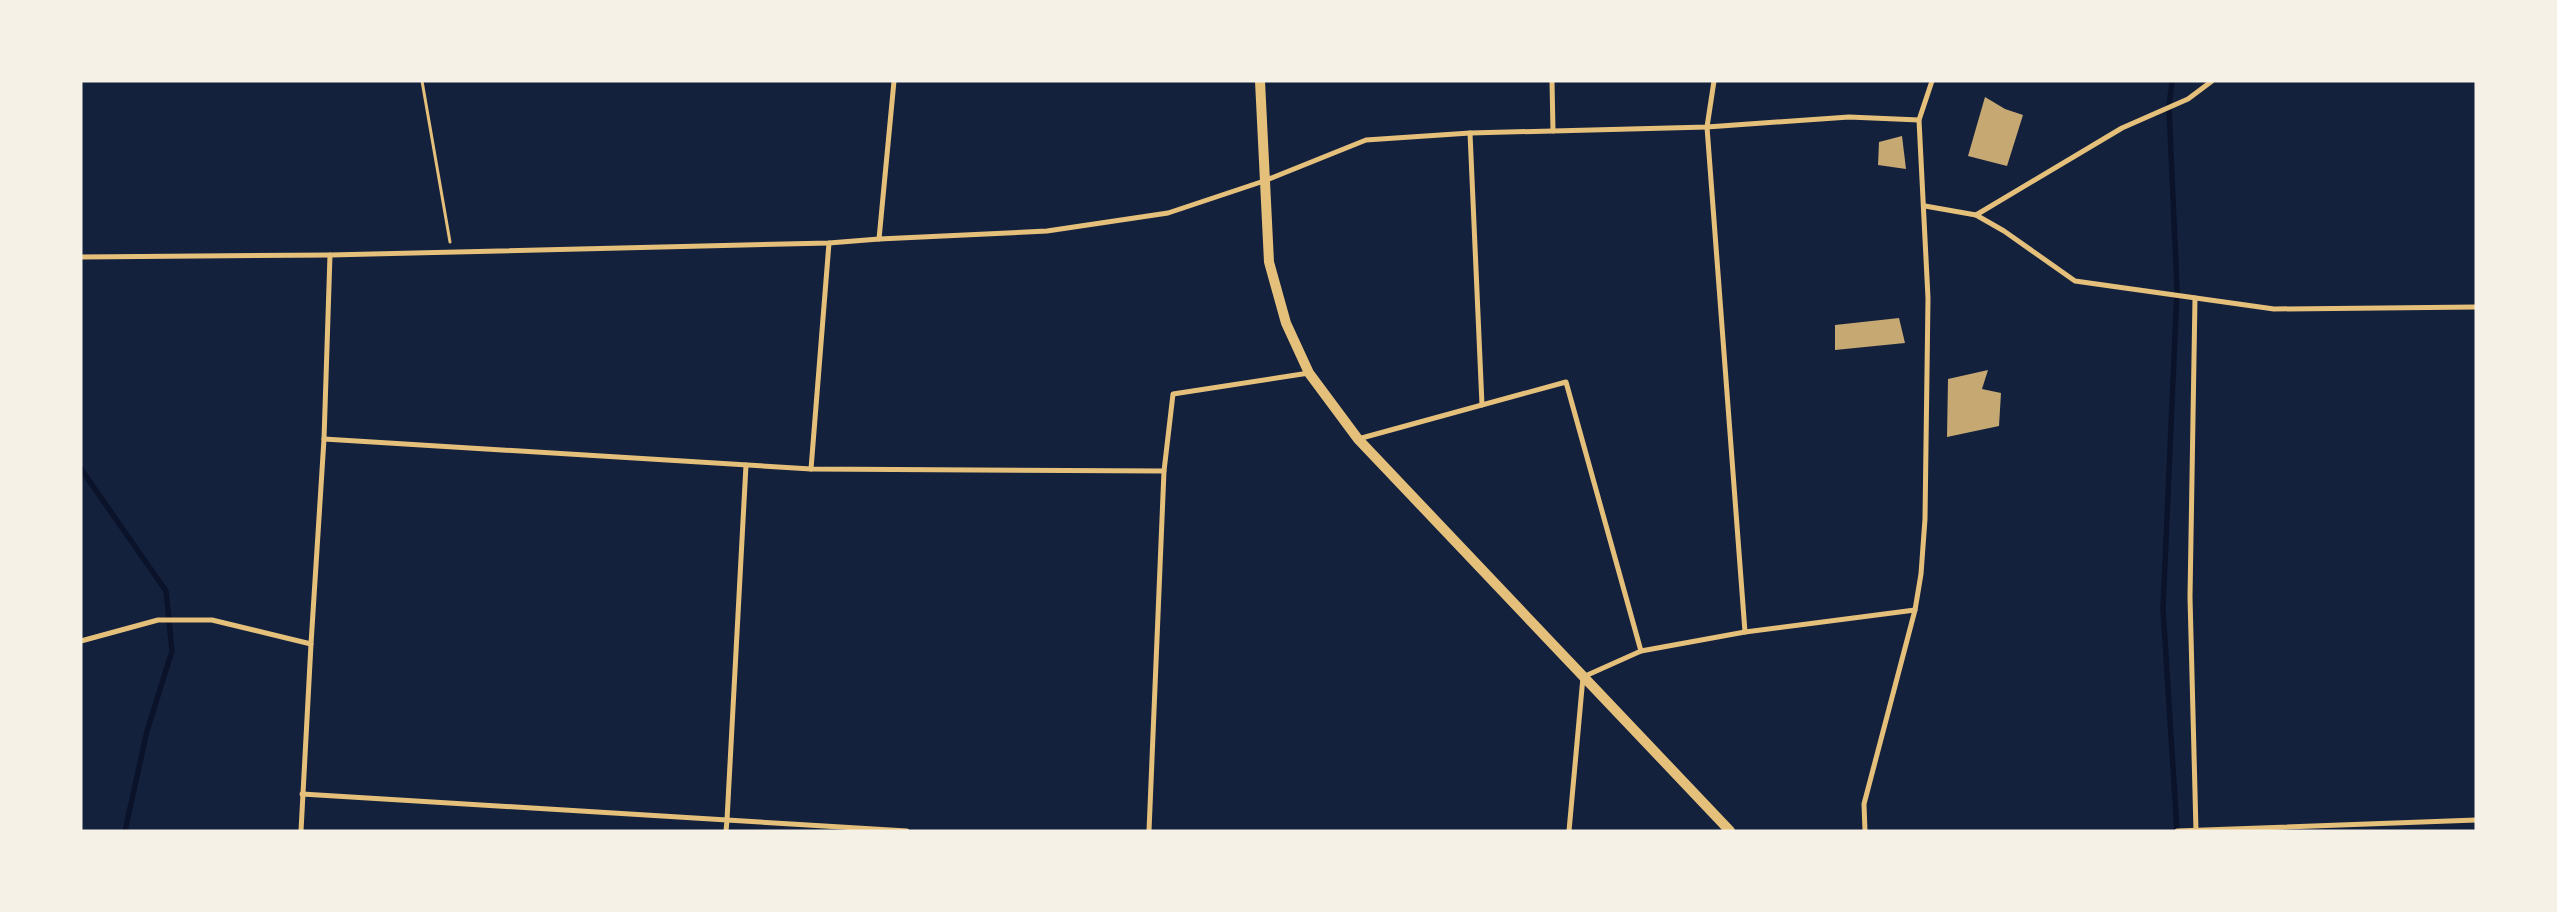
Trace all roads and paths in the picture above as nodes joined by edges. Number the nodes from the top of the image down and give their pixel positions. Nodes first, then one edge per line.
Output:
1 (422, 81) edge
2 (894, 81) edge
3 (1260, 81) edge
4 (1552, 81) edge
5 (1714, 81) edge
6 (1932, 81) edge
7 (2212, 81) edge
8 (1920, 120) junction
9 (1707, 127) junction
10 (1553, 131) junction
11 (1470, 133) junction
12 (1264, 181) junction
13 (1925, 206) junction
14 (1976, 215) junction
15 (879, 239) junction
16 (829, 243) junction
17 (452, 252) junction
18 (330, 255) junction
19 (81, 257) edge
20 (2196, 298) junction
21 (2476, 307) edge
22 (1309, 373) junction
23 (1482, 405) junction
24 (324, 439) junction
25 (1358, 439) junction
26 (746, 465) junction
27 (811, 469) junction
28 (1164, 471) junction
29 (1915, 610) junction
30 (1745, 632) junction
31 (81, 641) edge
32 (311, 644) junction
33 (1641, 651) junction
34 (1583, 677) junction
35 (302, 794) junction
36 (727, 820) junction
37 (2476, 820) edge
38 (2196, 830) edge
39 (301, 831) edge
40 (726, 831) edge
41 (907, 831) edge
42 (1149, 831) edge
43 (1569, 831) edge
44 (1730, 831) edge
45 (1865, 831) edge
46 (2177, 831) edge

1 - 17 path
2 - 15 street
3 - 12 main road
4 - 10 street
5 - 9 street
6 - 8 street
7 - 14 street
8 - 9 street
8 - 13 street
9 - 10 street
9 - 30 street
10 - 11 street
11 - 12 street
11 - 23 street
12 - 15 street
12 - 22 main road
13 - 14 street
13 - 29 street
14 - 20 street
15 - 16 street
16 - 17 street
16 - 27 street
17 - 18 street
18 - 19 street
18 - 24 street
20 - 21 street
20 - 38 street
22 - 25 main road
22 - 28 street
23 - 25 street
23 - 33 street
24 - 26 street
24 - 32 street
25 - 34 main road
26 - 27 street
26 - 36 street
27 - 28 street
28 - 42 street
29 - 30 street
29 - 45 street
30 - 33 street
31 - 32 street
32 - 35 street
33 - 34 street
34 - 43 street
34 - 44 main road
35 - 36 street
35 - 39 street
36 - 40 street
36 - 41 street
37 - 38 street
38 - 46 street

